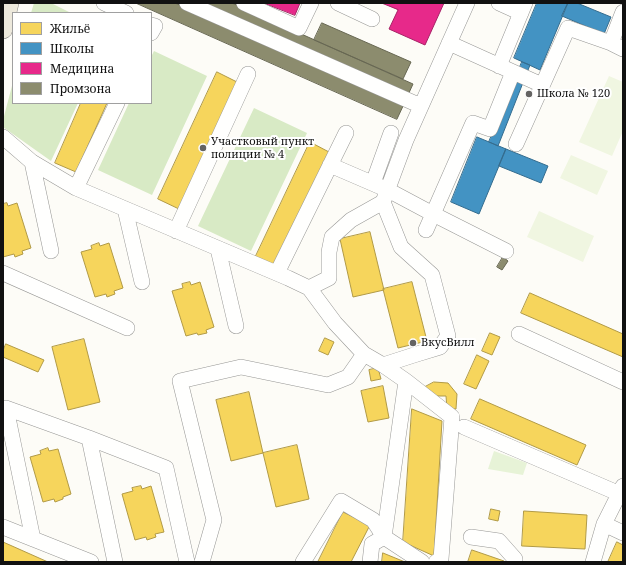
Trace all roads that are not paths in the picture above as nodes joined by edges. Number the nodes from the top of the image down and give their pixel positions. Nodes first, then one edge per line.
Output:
1 (9, 3) edge
2 (104, 3) edge
3 (187, 3) edge
4 (244, 3) edge
5 (311, 3) edge
6 (338, 3) edge
7 (467, 3) edge
8 (499, 3) edge
9 (523, 8) edge
10 (124, 12) edge
11 (623, 12) edge
12 (372, 19) dead end
13 (3, 29) edge
14 (449, 43) junction
15 (617, 46) edge
16 (499, 66) junction
17 (513, 72) junction
18 (248, 74) dead end
19 (542, 85) junction
20 (117, 104) edge
21 (421, 106) junction
22 (346, 133) dead end
23 (391, 133) dead end
24 (3, 137) edge
25 (516, 144) dead end
26 (32, 162) junction
27 (330, 165) junction
28 (373, 183) junction
29 (76, 188) junction
30 (386, 196) junction
31 (125, 209) junction
32 (433, 214) junction
33 (426, 230) dead end
34 (176, 231) junction
35 (218, 249) junction
36 (51, 251) dead end
37 (506, 251) dead end
38 (3, 273) edge
39 (277, 274) junction
40 (142, 282) dead end
41 (310, 288) junction
42 (236, 326) dead end
43 (127, 328) dead end
44 (519, 334) dead end
45 (364, 354) junction
46 (383, 365) junction
47 (406, 381) junction
48 (623, 382) edge
49 (464, 427) dead end
50 (89, 438) junction
51 (621, 490) edge
52 (604, 524) junction
53 (3, 527) edge
54 (623, 533) edge
55 (384, 537) junction
56 (471, 537) dead end
57 (33, 539) junction
58 (91, 562) edge
59 (115, 562) edge
60 (187, 562) edge
61 (202, 562) edge
62 (303, 562) edge
63 (370, 562) edge
64 (422, 562) edge
65 (436, 562) edge
66 (515, 562) edge
67 (593, 562) edge

1 - 13 main road
2 - 10 lane
3 - 21 lane
4 - 5 lane
6 - 12 lane
7 - 14 lane
8 - 9 lane
9 - 16 lane
11 - 15 lane
14 - 16 lane
14 - 21 lane
15 - 19 lane
16 - 17 lane
17 - 19 lane
17 - 32 lane
18 - 34 lane
19 - 25 lane
20 - 29 lane
21 - 30 lane
22 - 27 lane
23 - 28 lane
24 - 26 lane
26 - 29 lane
26 - 36 lane
27 - 28 lane
27 - 39 lane
28 - 30 lane
29 - 31 lane
30 - 32 lane
30 - 41 lane
30 - 46 lane
31 - 34 lane
31 - 40 lane
32 - 33 lane
32 - 37 lane
34 - 35 lane
35 - 39 lane
35 - 42 lane
38 - 43 lane
39 - 41 lane
41 - 45 lane
44 - 48 lane
45 - 46 lane
45 - 61 lane
46 - 47 lane
47 - 55 lane
47 - 65 lane
49 - 51 lane
50 - 57 lane
50 - 59 lane
50 - 60 lane
51 - 52 lane
52 - 54 lane
52 - 67 lane
53 - 57 lane
55 - 62 lane
55 - 63 lane
55 - 64 lane
56 - 66 lane
57 - 58 lane

